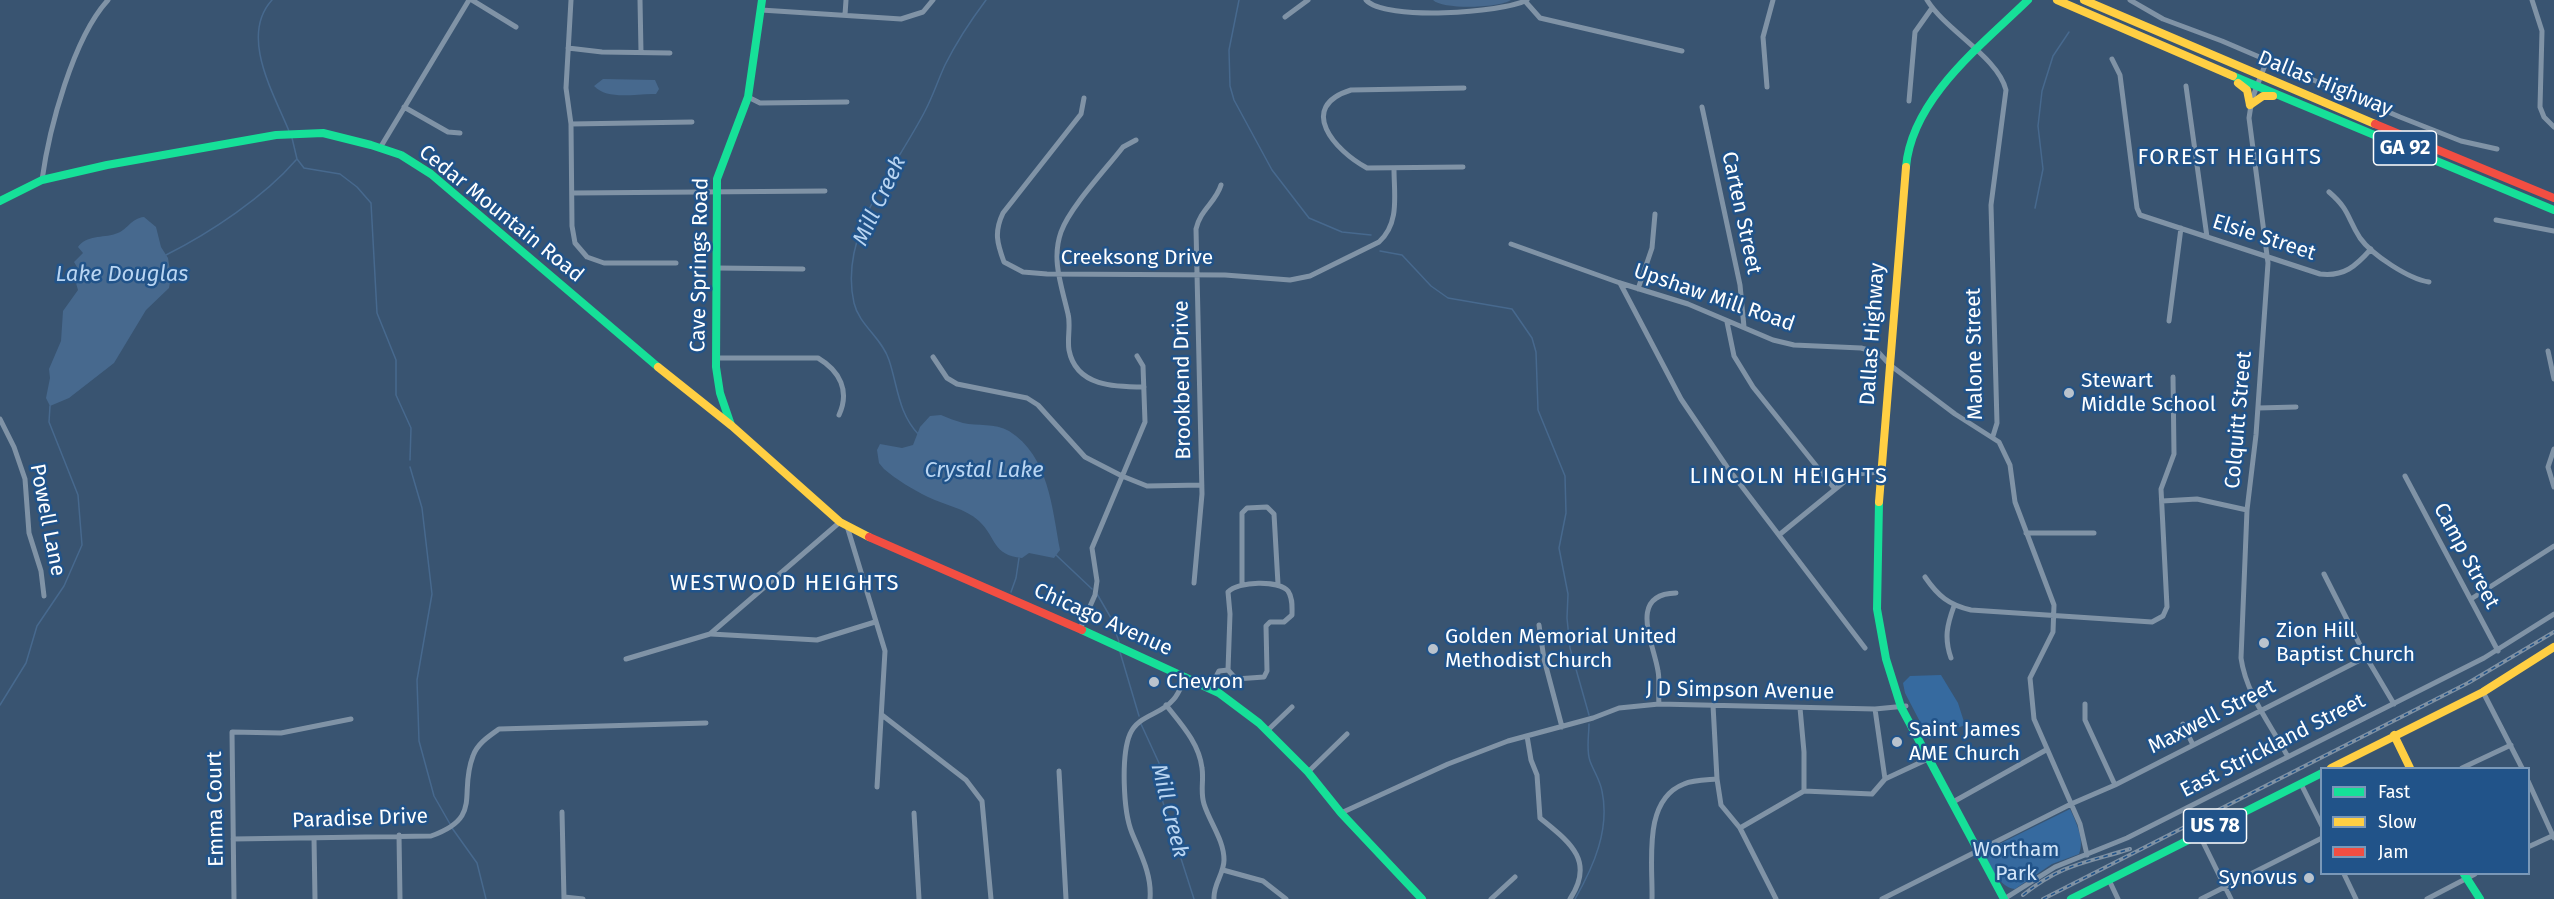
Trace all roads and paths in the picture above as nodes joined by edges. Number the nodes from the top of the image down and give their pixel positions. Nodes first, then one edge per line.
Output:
1 (108, 0) edge
2 (470, 0) edge
3 (571, 0) edge
4 (640, 0) edge
5 (762, 0) edge
6 (846, 0) edge
7 (933, 0) edge
8 (1308, 0) edge
9 (1366, 0) edge
10 (1526, 0) edge
11 (1773, 0) edge
12 (1927, 0) edge
13 (2020, 0) edge
14 (2028, 0) edge
15 (2057, 0) edge
16 (2084, 0) edge
17 (2130, 0) edge
18 (2532, 0) edge
19 (1932, 8) junction
20 (761, 10) junction
21 (845, 15) junction
22 (2013, 15) junction
23 (1285, 18) dead end
24 (516, 27) dead end
25 (568, 48) junction
26 (1682, 51) dead end
27 (641, 52) junction
28 (670, 52) dead end
29 (1977, 52) junction
30 (2112, 59) dead end
31 (2267, 60) junction
32 (2217, 70) junction
33 (2261, 77) junction
34 (2186, 86) dead end
35 (1767, 87) dead end
36 (2257, 87) junction
37 (1464, 88) dead end
38 (2281, 96) junction
39 (748, 97) junction
40 (1084, 98) dead end
41 (1909, 101) dead end
42 (848, 102) dead end
43 (2250, 105) junction
44 (404, 107) junction
45 (1702, 107) dead end
46 (692, 122) dead end
47 (572, 124) junction
48 (2554, 127) edge
49 (460, 133) dead end
50 (1136, 140) dead end
51 (380, 148) junction
52 (2497, 149) dead end
53 (1463, 167) dead end
54 (1394, 169) junction
55 (42, 180) junction
56 (1221, 184) dead end
57 (825, 191) dead end
58 (2329, 192) dead end
59 (573, 193) junction
60 (716, 193) junction
61 (2554, 198) edge
62 (0, 201) edge
63 (2554, 210) edge
64 (1655, 214) dead end
65 (2496, 220) dead end
66 (2181, 228) junction
67 (2554, 231) edge
68 (2207, 237) junction
69 (1511, 244) dead end
70 (2371, 249) junction
71 (2268, 256) junction
72 (676, 263) dead end
73 (717, 268) junction
74 (803, 269) dead end
75 (1058, 274) junction
76 (1197, 274) junction
77 (2429, 282) dead end
78 (1620, 283) junction
79 (1638, 289) junction
80 (2169, 321) dead end
81 (1727, 322) junction
82 (1744, 327) junction
83 (2548, 351) dead end
84 (1137, 356) dead end
85 (933, 357) dead end
86 (716, 358) junction
87 (1890, 365) junction
88 (2173, 377) dead end
89 (2554, 379) edge
90 (1144, 387) junction
91 (2296, 407) dead end
92 (2258, 408) junction
93 (839, 415) dead end
94 (0, 419) edge
95 (732, 426) junction
96 (1992, 436) junction
97 (2554, 449) edge
98 (1880, 472) junction
99 (1122, 476) junction
100 (2405, 476) dead end
101 (1202, 485) junction
102 (2554, 487) edge
103 (1834, 488) junction
104 (2162, 501) junction
105 (2247, 510) junction
106 (843, 524) junction
107 (2026, 533) junction
108 (2094, 533) dead end
109 (1779, 535) junction
110 (2554, 546) edge
111 (2324, 574) dead end
112 (1925, 577) dead end
113 (1194, 583) dead end
114 (1242, 585) junction
115 (1278, 585) junction
116 (1677, 593) dead end
117 (44, 596) dead end
118 (2471, 599) junction
119 (1954, 606) junction
120 (2053, 614) junction
121 (2554, 614) edge
122 (875, 622) junction
123 (1539, 625) dead end
124 (1080, 628) junction
125 (711, 634) junction
126 (2554, 647) edge
127 (1865, 648) dead end
128 (2498, 651) junction
129 (2366, 657) junction
130 (1951, 658) dead end
131 (626, 659) dead end
132 (1228, 670) junction
133 (1186, 676) junction
134 (1210, 688) junction
135 (2482, 692) junction
136 (1659, 704) junction
137 (2085, 704) dead end
138 (2394, 704) junction
139 (1166, 705) junction
140 (1713, 705) junction
141 (1292, 706) dead end
142 (1903, 706) junction
143 (1800, 708) junction
144 (1875, 709) junction
145 (2262, 710) junction
146 (882, 715) junction
147 (351, 719) dead end
148 (706, 723) dead end
149 (2183, 724) dead end
150 (1562, 727) junction
151 (1267, 731) junction
152 (1347, 734) dead end
153 (2394, 735) junction
154 (1527, 736) junction
155 (2193, 745) junction
156 (2511, 746) junction
157 (2046, 750) junction
158 (2288, 757) junction
159 (1928, 759) junction
160 (2333, 767) edge
161 (2410, 767) edge
162 (2464, 767) edge
163 (2522, 767) edge
164 (1059, 771) dead end
165 (1308, 772) junction
166 (2320, 774) edge
167 (1717, 778) junction
168 (1885, 779) junction
169 (2530, 783) edge
170 (2301, 784) junction
171 (2115, 785) junction
172 (877, 787) dead end
173 (1947, 790) junction
174 (1804, 791) junction
175 (1953, 802) junction
176 (2071, 804) junction
177 (562, 812) dead end
178 (914, 813) dead end
179 (1341, 813) junction
180 (2554, 814) edge
181 (2547, 817) junction
182 (2320, 822) edge
183 (1740, 828) junction
184 (2199, 834) junction
185 (399, 836) junction
186 (2553, 837) edge
187 (314, 838) junction
188 (233, 839) junction
189 (2320, 839) edge
190 (2530, 847) edge
191 (1979, 851) junction
192 (2087, 855) junction
193 (1223, 870) junction
194 (2345, 875) edge
195 (2466, 876) edge
196 (1515, 877) dead end
197 (2109, 880) junction
198 (1997, 886) junction
199 (2225, 887) junction
200 (564, 898) edge
201 (1886, 898) edge
202 (234, 899) edge
203 (315, 899) edge
204 (400, 899) edge
205 (583, 899) edge
206 (919, 899) edge
207 (991, 899) edge
208 (1066, 899) edge
209 (1150, 899) edge
210 (1214, 899) edge
211 (1286, 899) edge
212 (1422, 899) edge
213 (1491, 899) edge
214 (1570, 899) edge
215 (1652, 899) edge
216 (1776, 899) edge
217 (1995, 899) edge
218 (2004, 899) edge
219 (2072, 899) edge
220 (2118, 899) edge
221 (2201, 899) edge
222 (2231, 899) edge
223 (2356, 899) edge
224 (2427, 899) edge
225 (2480, 899) edge

1 - 55 street
2 - 24 street
2 - 44 street
3 - 25 street
4 - 27 street
5 - 20 main road, Cave Springs Road
6 - 21 street
7 - 21 street
8 - 23 street
9 - 10 street
10 - 26 street
11 - 35 street
12 - 19 street, Malone Street
13 - 22 main road
14 - 22 main road
15 - 32 main road, Dallas Highway / GA 92
16 - 33 main road, Dallas Highway / GA 92
17 - 31 street
18 - 48 street
19 - 29 street, Malone Street
19 - 41 street
20 - 21 street
20 - 39 main road, Cave Springs Road
22 - 29 main road
25 - 27 street
25 - 47 street
27 - 28 street
29 - 87 main road, Dallas Highway
29 - 96 street, Malone Street
30 - 66 street, Elsie Street
31 - 33 street, Colquitt Street
31 - 52 street
32 - 36 main road, Dallas Highway / GA 92
32 - 43 main road
33 - 36 street, Colquitt Street
33 - 61 main road, Dallas Highway / GA 92
34 - 68 street
36 - 38 main road, Dallas Highway / GA 92
36 - 43 street, Colquitt Street
37 - 54 street
38 - 43 main road
38 - 63 main road, Dallas Highway / GA 92
39 - 42 street
39 - 60 main road, Cave Springs Road
40 - 75 street, Creeksong Drive
43 - 71 street, Colquitt Street
44 - 49 street
44 - 51 street
45 - 82 street, Carten Street
46 - 47 street
47 - 59 street
50 - 75 street
51 - 55 main road, Cedar Mountain Road
51 - 95 main road, Cedar Mountain Road
53 - 54 street
54 - 76 street, Creeksong Drive
55 - 62 main road, Cedar Mountain Road
56 - 76 street, Brookbend Drive
57 - 60 street
58 - 70 street
59 - 60 street
59 - 72 street
60 - 73 main road, Cave Springs Road
64 - 79 street
65 - 67 street
66 - 68 street, Elsie Street
66 - 80 street
68 - 71 street, Elsie Street
69 - 78 street, Upshaw Mill Road
70 - 71 street, Elsie Street
70 - 77 street
71 - 92 street, Colquitt Street
73 - 74 street
73 - 86 main road, Cave Springs Road
75 - 76 street, Creeksong Drive
75 - 90 street
76 - 101 street, Brookbend Drive
78 - 79 street, Upshaw Mill Road
78 - 109 street
79 - 81 street, Upshaw Mill Road
81 - 82 street, Upshaw Mill Road
81 - 103 street
82 - 87 street, Upshaw Mill Road
83 - 89 street
84 - 90 street
85 - 99 street
86 - 93 street
86 - 95 main road, Cave Springs Road
87 - 96 street, Upshaw Mill Road
87 - 98 main road, Dallas Highway
88 - 104 street
90 - 99 street
91 - 92 street
92 - 105 street, Colquitt Street
94 - 117 street, Powell Lane
95 - 106 main road, Chicago Avenue
96 - 107 street, Malone Street
97 - 102 street
98 - 103 street
98 - 142 main road, Dallas Highway
99 - 101 street
99 - 124 street
100 - 118 street, Camp Street
101 - 113 street, Brookbend Drive
103 - 109 street
104 - 105 street
104 - 120 street
105 - 145 street, Colquitt Street
106 - 122 street
106 - 124 main road, Chicago Avenue
106 - 125 street
107 - 108 street
107 - 120 street, Malone Street
109 - 127 street
110 - 118 street
111 - 129 street
112 - 119 street
114 - 115 street
114 - 115 street
114 - 132 street
115 - 132 street
116 - 136 street
118 - 128 street, Camp Street
119 - 120 street
119 - 130 street
120 - 157 street, Malone Street
121 - 128 street, East Strickland Street
122 - 125 street
122 - 146 street
123 - 150 street
124 - 133 main road, Chicago Avenue
125 - 131 street
126 - 135 main road
128 - 138 street, East Strickland Street
129 - 138 street
129 - 145 street, Maxwell Street
132 - 134 street
133 - 134 main road, Chicago Avenue
133 - 139 street
134 - 151 main road, Chicago Avenue
135 - 153 main road
135 - 156 street
136 - 140 street, J D Simpson Avenue
136 - 150 street, J D Simpson Avenue
137 - 171 street
138 - 158 street, East Strickland Street
139 - 193 street
139 - 209 street
140 - 143 street, J D Simpson Avenue
140 - 167 street
141 - 151 street
142 - 144 street, J D Simpson Avenue
142 - 159 main road, Dallas Highway
142 - 173 main road, Dallas Highway
143 - 144 street, J D Simpson Avenue
143 - 174 street
144 - 168 street
145 - 155 street, Maxwell Street
145 - 158 street, Colquitt Street
146 - 172 street
146 - 207 street
147 - 188 street, Emma Court
148 - 185 street, Paradise Drive
149 - 155 street
150 - 154 street, J D Simpson Avenue
151 - 165 main road, Chicago Avenue
152 - 165 street
153 - 160 main road
153 - 161 main road
154 - 179 street, J D Simpson Avenue
154 - 214 street
155 - 171 street, Maxwell Street
156 - 162 street
156 - 163 street
157 - 175 street
157 - 176 street, Malone Street
158 - 192 street, East Strickland Street
159 - 168 street
159 - 173 main road, Dallas Highway
164 - 208 street
165 - 179 main road, Chicago Avenue
166 - 170 main road, US 78
167 - 183 street
167 - 215 street
168 - 174 street
169 - 181 street
170 - 182 street
170 - 184 main road, US 78
171 - 176 street, Maxwell Street
173 - 175 main road, Dallas Highway
174 - 183 street
175 - 191 main road, Dallas Highway
176 - 191 street, Maxwell Street
176 - 192 street, Malone Street
177 - 200 street
178 - 206 street
179 - 212 main road, Chicago Avenue
180 - 181 street
181 - 186 street
183 - 216 street
184 - 197 main road, US 78
184 - 199 street
185 - 187 street, Paradise Drive
185 - 204 street
186 - 190 street
187 - 188 street, Paradise Drive
187 - 203 street
188 - 202 street, Emma Court
189 - 199 street
191 - 198 main road, Dallas Highway
191 - 201 street, Maxwell Street
192 - 218 street, East Strickland Street
193 - 210 street
193 - 211 street
194 - 223 street
195 - 224 street
195 - 225 main road
196 - 213 street
197 - 219 main road, US 78
197 - 220 street
198 - 217 main road
198 - 218 main road, Dallas Highway
199 - 221 street
199 - 222 street
200 - 205 street

